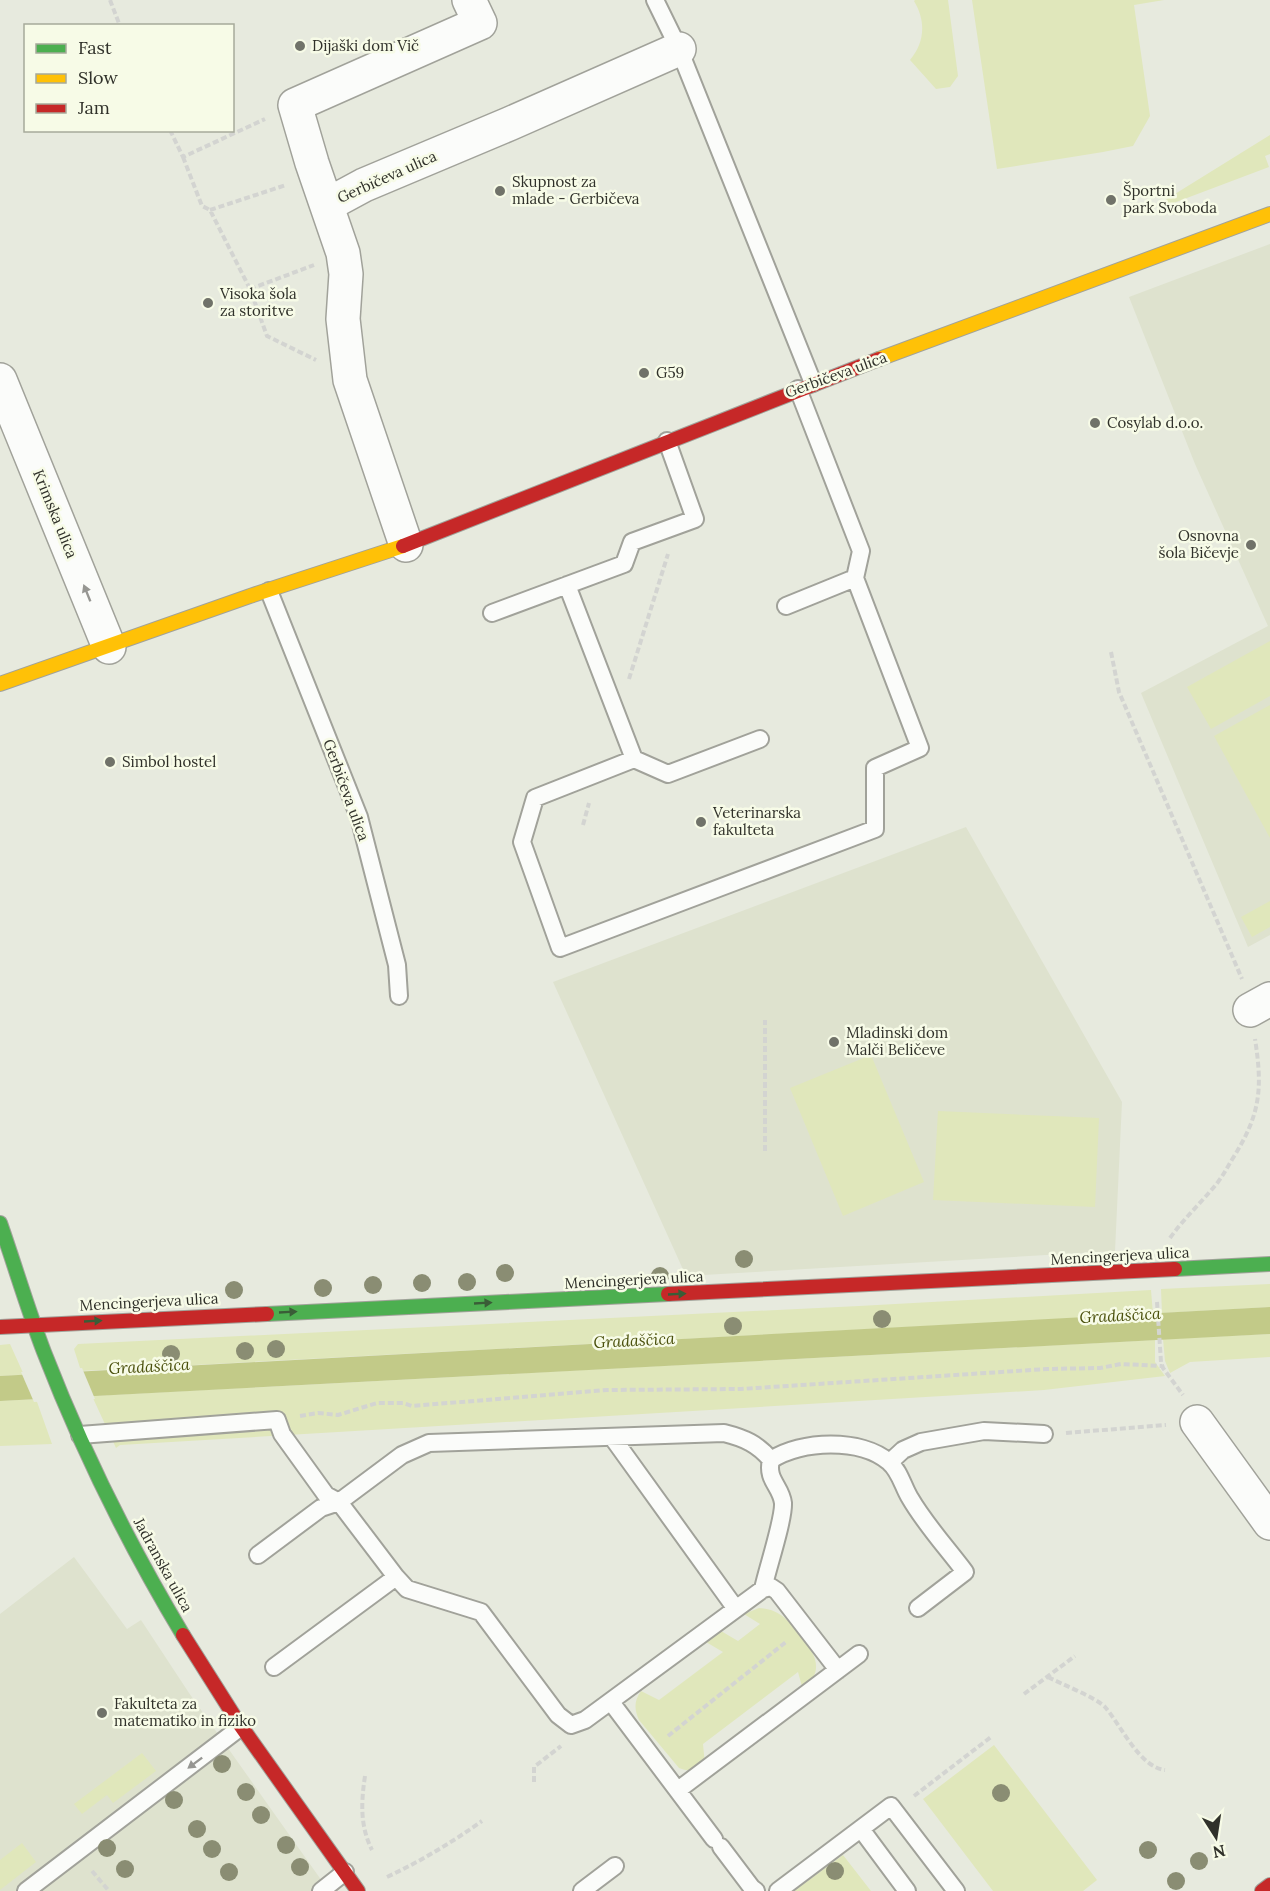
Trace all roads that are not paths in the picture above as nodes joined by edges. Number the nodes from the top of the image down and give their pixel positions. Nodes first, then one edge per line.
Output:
1 (469, 0) edge
2 (655, 0) edge
3 (678, 49) junction
4 (327, 205) junction
5 (1270, 214) edge
6 (0, 381) edge
7 (805, 386) junction
8 (667, 441) junction
9 (406, 545) junction
10 (855, 578) junction
11 (567, 585) junction
12 (269, 591) junction
13 (786, 606) dead end
14 (492, 613) dead end
15 (109, 648) junction
16 (0, 684) edge
17 (760, 739) dead end
18 (634, 759) junction
19 (399, 996) dead end
20 (0, 1223) edge
21 (1270, 1264) edge
22 (35, 1323) junction
23 (0, 1327) edge
24 (1197, 1422) road end
25 (76, 1428) junction
26 (1044, 1434) road end
27 (612, 1437) junction
28 (771, 1460) junction
29 (890, 1462) junction
30 (339, 1502) junction
31 (1270, 1523) edge
32 (258, 1555) dead end
33 (396, 1577) junction
34 (763, 1589) junction
35 (918, 1608) dead end
36 (736, 1609) junction
37 (859, 1654) dead end
38 (274, 1667) dead end
39 (838, 1670) junction
40 (611, 1702) junction
41 (241, 1727) junction
42 (678, 1790) junction
43 (861, 1830) junction
44 (615, 1866) dead end
45 (345, 1872) junction
46 (1270, 1885) edge
47 (26, 1891) edge
48 (321, 1891) edge
49 (358, 1891) edge
50 (582, 1891) edge
51 (756, 1891) edge
52 (778, 1891) edge
53 (907, 1891) edge
54 (956, 1891) edge
55 (1262, 1891) edge

1 - 4 street, Gerbičeva ulica
2 - 3 lane
3 - 4 street, Gerbičeva ulica
3 - 7 lane
4 - 9 street, Gerbičeva ulica
5 - 7 street, Gerbičeva ulica
15 -> 6 street, Krimska ulica
7 - 8 street, Gerbičeva ulica
7 - 10 lane
8 - 9 street, Gerbičeva ulica
8 - 11 lane
9 - 12 street, Gerbičeva ulica
10 - 13 lane
10 - 18 lane
11 - 14 lane
11 - 18 lane
12 - 15 street, Gerbičeva ulica
12 - 19 lane, Gerbičeva ulica
15 - 16 street, Gerbičeva ulica
17 - 18 lane
20 - 22 street, Jadranska ulica
22 -> 21 street, Mencingerjeva ulica
22 - 23 street, Mencingerjeva ulica
22 - 25 street, Jadranska ulica
24 - 31 street
25 - 30 lane
25 - 41 street, Jadranska ulica
26 - 29 lane
27 - 28 lane
27 - 30 lane
27 - 36 lane
28 - 29 lane
28 - 34 lane
29 - 35 lane
30 - 32 lane
30 - 33 lane
33 - 38 lane
33 - 40 lane
34 - 36 lane
34 - 39 lane
36 - 40 lane
37 - 39 lane
39 - 42 lane
40 - 42 lane
41 - 45 street, Jadranska ulica
41 -> 47 lane
42 - 51 lane
43 - 52 lane
43 - 53 lane
43 - 54 lane
44 - 50 lane
45 - 48 lane
45 - 49 street, Jadranska ulica
46 - 55 street

